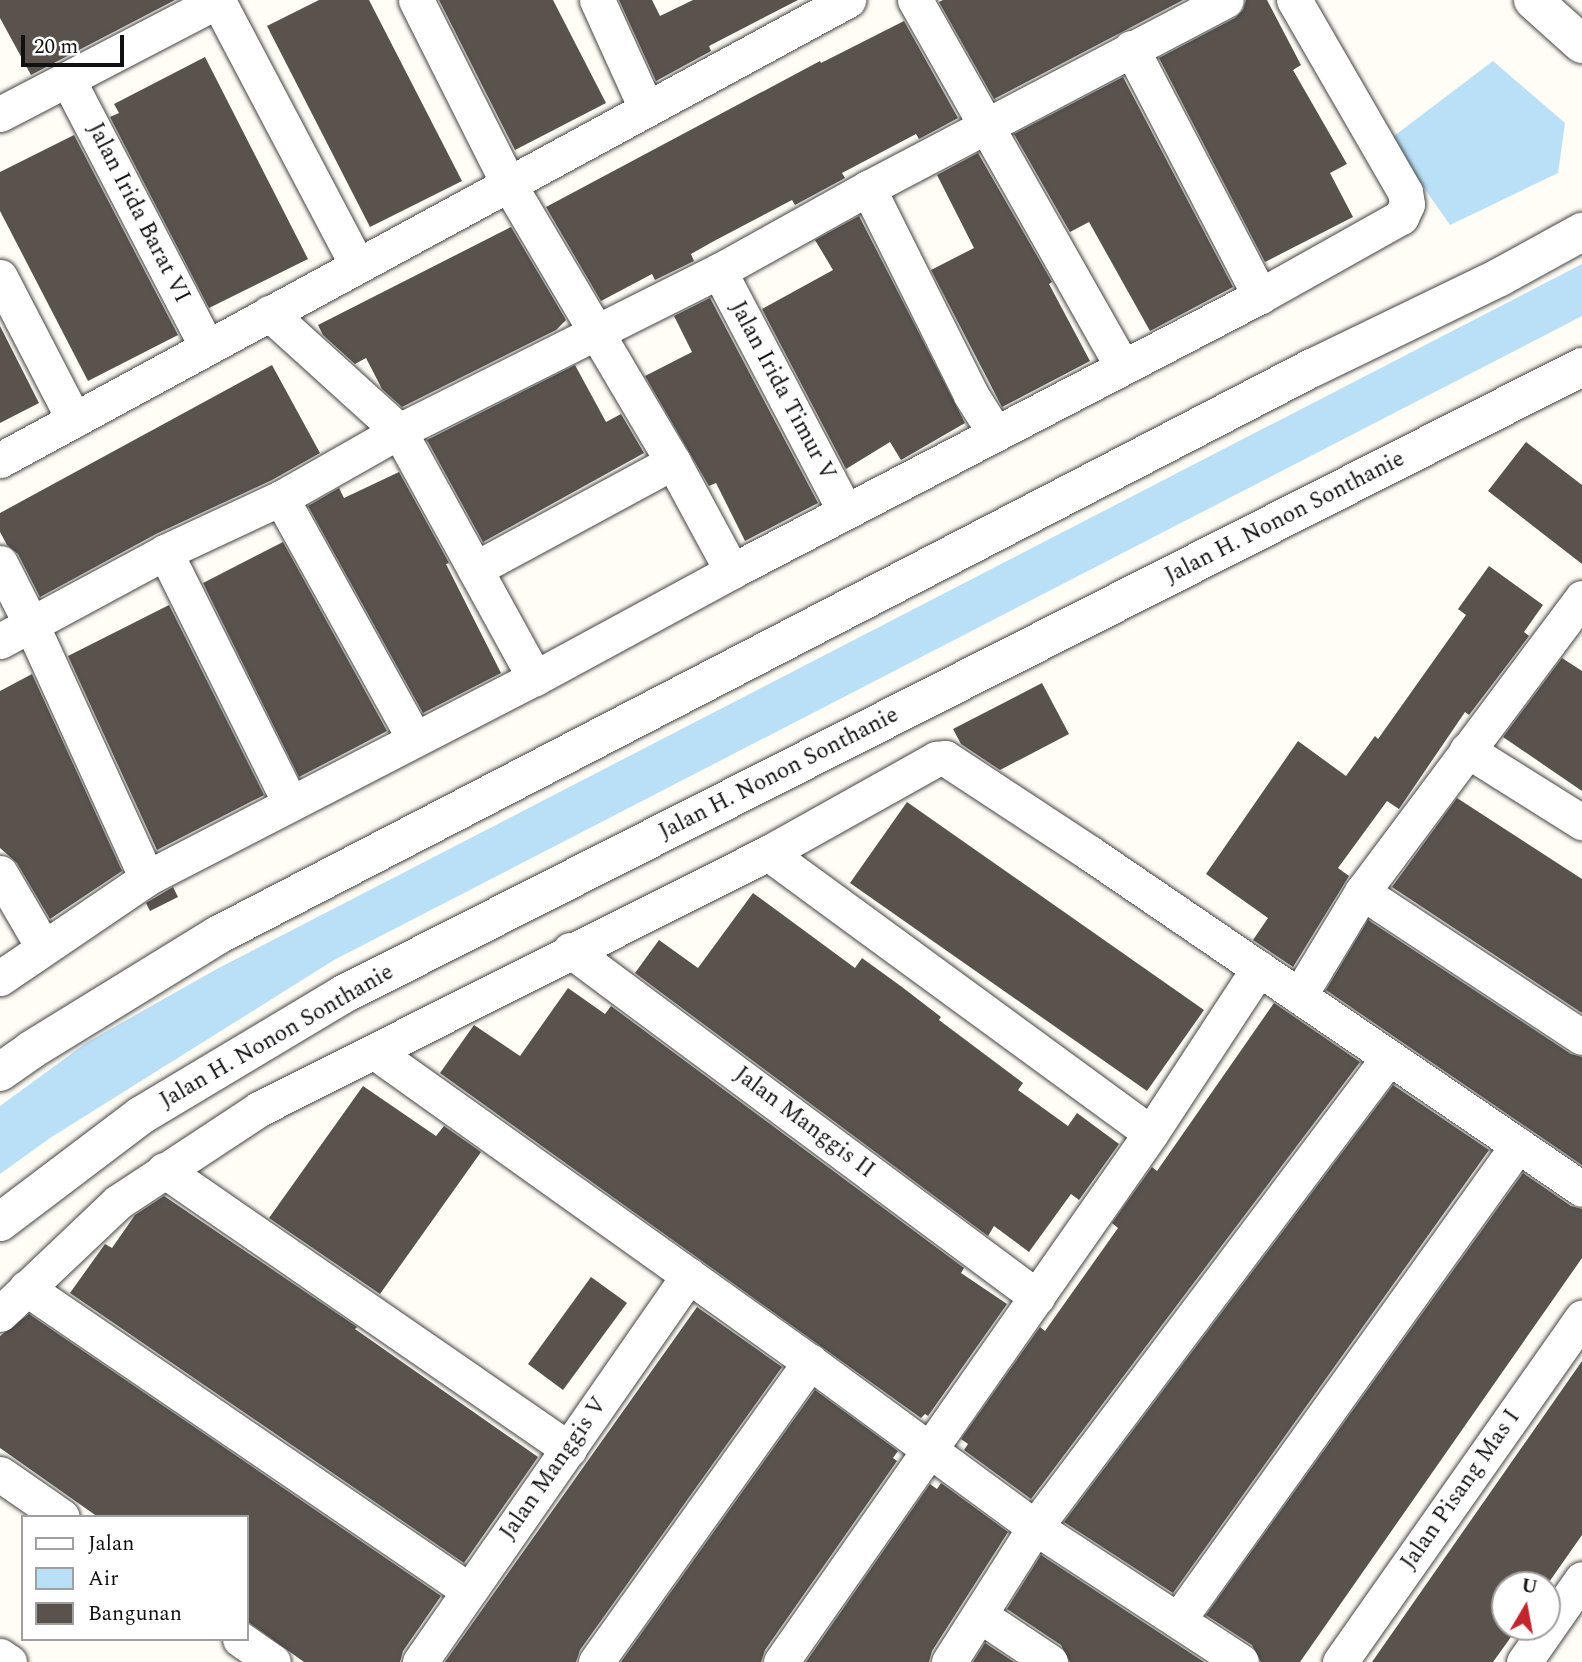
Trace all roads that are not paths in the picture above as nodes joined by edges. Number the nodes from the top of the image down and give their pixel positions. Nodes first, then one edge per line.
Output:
1 (218, 0) edge
2 (416, 0) edge
3 (597, 0) edge
4 (848, 0) edge
5 (915, 0) edge
6 (1226, 0) edge
7 (1294, 0) edge
8 (1533, 0) edge
9 (1582, 44) edge
10 (1131, 48) junction
11 (68, 80) junction
12 (3, 106) edge
13 (646, 107) junction
14 (986, 127) junction
15 (508, 183) junction
16 (868, 188) junction
17 (1582, 232) edge
18 (357, 265) junction
19 (719, 271) junction
20 (0, 277) edge
21 (1260, 296) junction
22 (270, 313) junction
23 (596, 331) junction
24 (207, 347) junction
25 (1122, 366) junction
26 (1582, 367) edge
27 (74, 420) junction
28 (399, 431) junction
29 (995, 433) junction
30 (0, 460) edge
31 (673, 462) junction
32 (281, 498) junction
33 (845, 511) junction
34 (165, 552) junction
35 (0, 563) edge
36 (475, 569) junction
37 (732, 571) junction
38 (1577, 615) edge
39 (31, 624) junction
40 (0, 641) edge
41 (535, 678) junction
42 (414, 738) junction
43 (1467, 750) junction
44 (290, 803) junction
45 (1582, 822) edge
46 (768, 853) junction
47 (0, 873) edge
48 (147, 878) junction
49 (1362, 892) junction
50 (570, 950) junction
51 (16, 958) edge
52 (1259, 968) junction
53 (1298, 996) junction
54 (1582, 1037) edge
55 (375, 1052) junction
56 (1389, 1057) junction
57 (0, 1072) edge
58 (1151, 1133) junction
59 (1518, 1145) junction
60 (164, 1170) junction
61 (1582, 1189) edge
62 (0, 1222) edge
63 (689, 1275) junction
64 (26, 1288) junction
65 (1037, 1297) junction
66 (0, 1314) edge
67 (1582, 1318) edge
68 (810, 1362) junction
69 (569, 1449) junction
70 (928, 1450) junction
71 (1, 1477) edge
72 (59, 1515) edge
73 (1035, 1527) junction
74 (1582, 1579) edge
75 (468, 1590) junction
76 (981, 1616) junction
77 (1178, 1620) junction
78 (243, 1641) edge
79 (0, 1656) edge
80 (9, 1662) edge
81 (273, 1662) edge
82 (420, 1662) edge
83 (596, 1662) edge
84 (781, 1662) edge
85 (949, 1662) edge
86 (1050, 1662) edge
87 (1241, 1662) edge
88 (1340, 1662) edge
89 (1524, 1662) edge

1 - 11 street
1 - 18 street
2 - 15 street
3 - 13 street
4 - 13 street
5 - 14 street
6 - 10 street
7 - 21 street
8 - 9 street
10 - 14 street
10 - 21 street
11 - 12 street
11 - 24 street, Jalan Irida Barat VI
13 - 15 street
14 - 16 street
14 - 25 street
15 - 18 street
15 - 23 street
16 - 19 street
16 - 29 street
17 - 57 street
18 - 22 street
19 - 23 street
19 - 33 street, Jalan Irida Timur V
20 - 27 street
21 - 25 street
22 - 24 street
22 - 28 street
23 - 28 street
23 - 31 street
24 - 27 street
25 - 29 street
26 - 62 street, Jalan H. Nonon Sonthanie
27 - 30 street
28 - 32 street
28 - 36 street
29 - 33 street
31 - 36 street
31 - 37 street
32 - 34 street
32 - 42 street
33 - 37 street
34 - 39 street
34 - 44 street
35 - 39 street
36 - 41 street
37 - 41 street
38 - 43 street
39 - 40 street
39 - 48 street
41 - 42 street
42 - 44 street
43 - 45 street
43 - 49 street
44 - 48 street
46 - 50 street
46 - 52 street
46 - 58 street
47 - 51 street
48 - 51 street
49 - 53 street
49 - 54 street
50 - 55 street
50 - 65 street, Jalan Manggis II
52 - 53 street
52 - 58 street
53 - 56 street
55 - 60 street
55 - 63 street
56 - 59 street
56 - 73 street
58 - 65 street
59 - 61 street
59 - 77 street
60 - 64 street
60 - 69 street
63 - 68 street
63 - 69 street, Jalan Manggis V
64 - 66 street
64 - 75 street
65 - 70 street
67 - 88 street, Jalan Pisang Mas I
68 - 70 street
68 - 83 street
69 - 75 street, Jalan Manggis V
70 - 73 street
70 - 84 street
71 - 72 street
73 - 76 street
73 - 77 street
74 - 89 street
75 - 82 street, Jalan Manggis V
76 - 85 street
76 - 86 street
77 - 87 street
78 - 81 street
79 - 80 street

